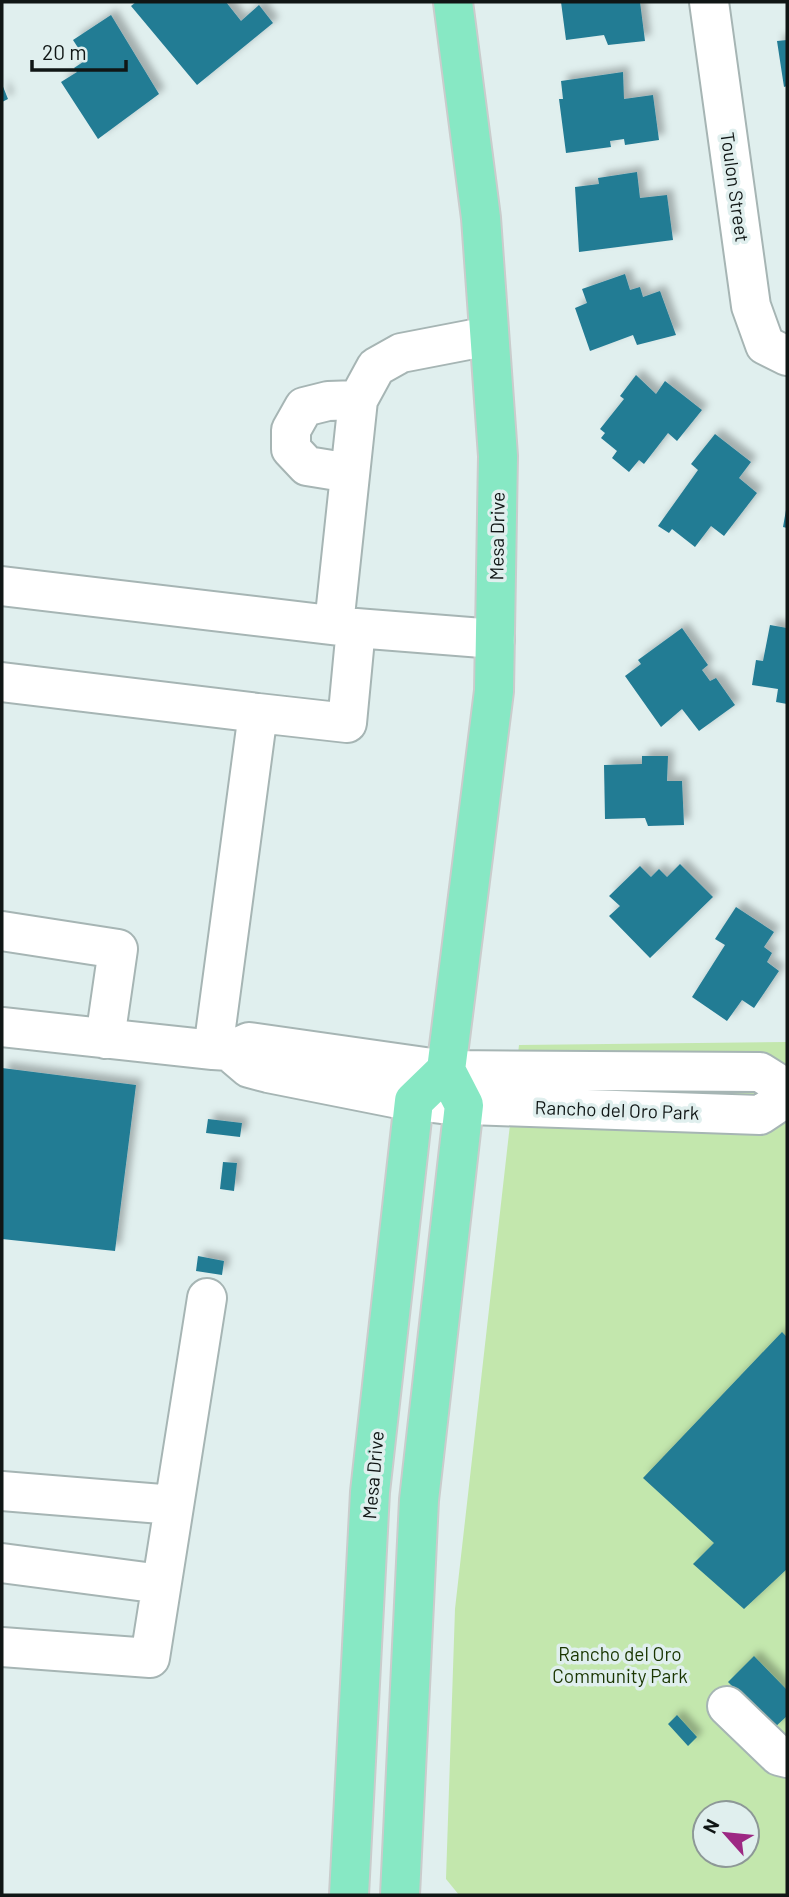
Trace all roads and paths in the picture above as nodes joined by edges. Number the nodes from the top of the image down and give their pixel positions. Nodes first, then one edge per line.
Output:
1 (453, 2) edge
2 (709, 2) edge
3 (489, 336) junction
4 (787, 356) edge
5 (358, 400) junction
6 (350, 473) junction
7 (2, 586) edge
8 (345, 627) junction
9 (495, 639) junction
10 (2, 682) edge
11 (258, 712) junction
12 (2, 931) edge
13 (2, 1027) edge
14 (105, 1039) junction
15 (221, 1051) junction
16 (787, 1089) edge
17 (441, 1095) junction
18 (787, 1097) edge
19 (207, 1298) dead end
20 (2, 1491) edge
21 (174, 1506) junction
22 (2, 1563) edge
23 (161, 1584) junction
24 (2, 1647) edge
25 (727, 1706) dead end
26 (787, 1758) edge
27 (349, 1895) edge
28 (400, 1895) edge

1 - 3 main road, Mesa Drive
2 - 4 street, Toulon Street
3 - 5 street
3 - 9 main road, Mesa Drive
5 - 6 street
5 - 6 street
6 - 8 street
7 - 8 street
8 - 9 street
8 - 11 street
9 - 17 main road, Mesa Drive
10 - 11 street
11 - 15 street
12 - 14 street
13 - 14 street
14 - 15 street
15 - 17 street
16 - 17 street
17 - 18 street, Rancho del Oro Park
17 - 27 main road, Mesa Drive
17 - 28 main road, Mesa Drive
19 - 21 street
20 - 21 street
21 - 23 street
22 - 23 street
23 - 24 street
25 - 26 street

